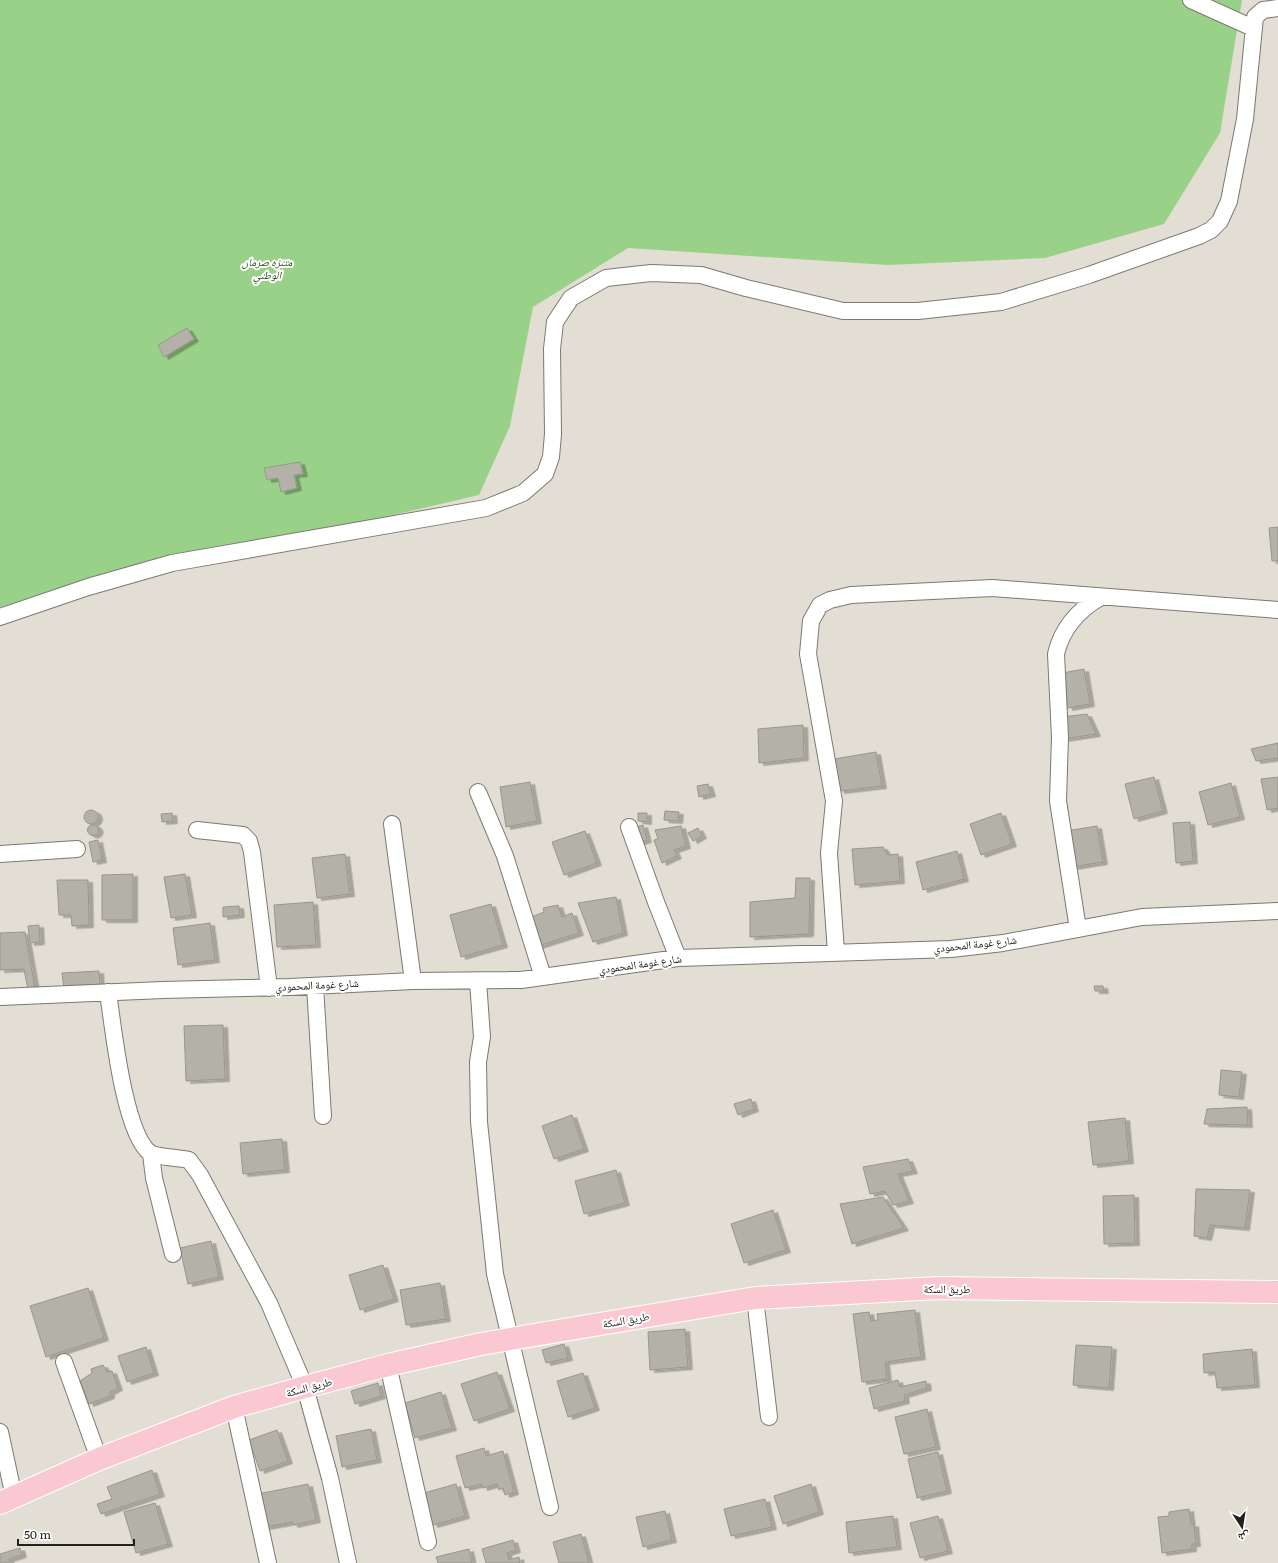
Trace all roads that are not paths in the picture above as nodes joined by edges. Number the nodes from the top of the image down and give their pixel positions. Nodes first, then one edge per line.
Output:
1 (1191, 0) edge
2 (1278, 8) edge
3 (1253, 28) junction
4 (1102, 596) junction
5 (1278, 610) edge
6 (0, 617) edge
7 (478, 792) dead end
8 (392, 824) dead end
9 (629, 827) dead end
10 (196, 830) dead end
11 (77, 849) dead end
12 (0, 854) edge
13 (1278, 911) edge
14 (1078, 929) junction
15 (836, 952) junction
16 (678, 958) junction
17 (543, 977) junction
18 (478, 980) junction
19 (413, 981) junction
20 (315, 986) junction
21 (269, 988) junction
22 (108, 992) junction
23 (0, 997) edge
24 (323, 1116) dead end
25 (151, 1154) junction
26 (173, 1254) dead end
27 (1278, 1292) edge
28 (755, 1298) junction
29 (509, 1340) junction
30 (64, 1362) dead end
31 (388, 1365) junction
32 (305, 1387) junction
33 (234, 1407) junction
34 (769, 1417) dead end
35 (0, 1432) edge
36 (99, 1459) junction
37 (7, 1500) edge
38 (550, 1507) dead end
39 (428, 1542) dead end
40 (268, 1563) edge
41 (348, 1563) edge

1 - 3 street
2 - 3 street
3 - 6 street
4 - 5 street
4 - 14 street
4 - 15 street
7 - 17 street
8 - 19 street
9 - 16 street
10 - 21 street
11 - 12 street
13 - 14 street, شارع غومة المحمودي
14 - 15 street, شارع غومة المحمودي
15 - 16 street, شارع غومة المحمودي
16 - 17 street, شارع غومة المحمودي
17 - 18 street, شارع غومة المحمودي
18 - 19 street, شارع غومة المحمودي
18 - 29 street
19 - 20 street, شارع غومة المحمودي
20 - 21 street, شارع غومة المحمودي
20 - 24 street
21 - 22 street, شارع غومة المحمودي
22 - 23 street, شارع غومة المحمودي
22 - 25 street
25 - 26 street
25 - 32 street
27 - 28 main road, طريق السكة
28 - 29 main road, طريق السكة
28 - 34 street
29 - 31 main road, طريق السكة
29 - 38 street
30 - 36 street
31 - 32 main road, طريق السكة
31 - 39 street
32 - 33 main road, طريق السكة
32 - 41 street
33 - 36 main road, طريق السكة
33 - 40 street
35 - 37 street
36 - 37 main road, طريق السكة

